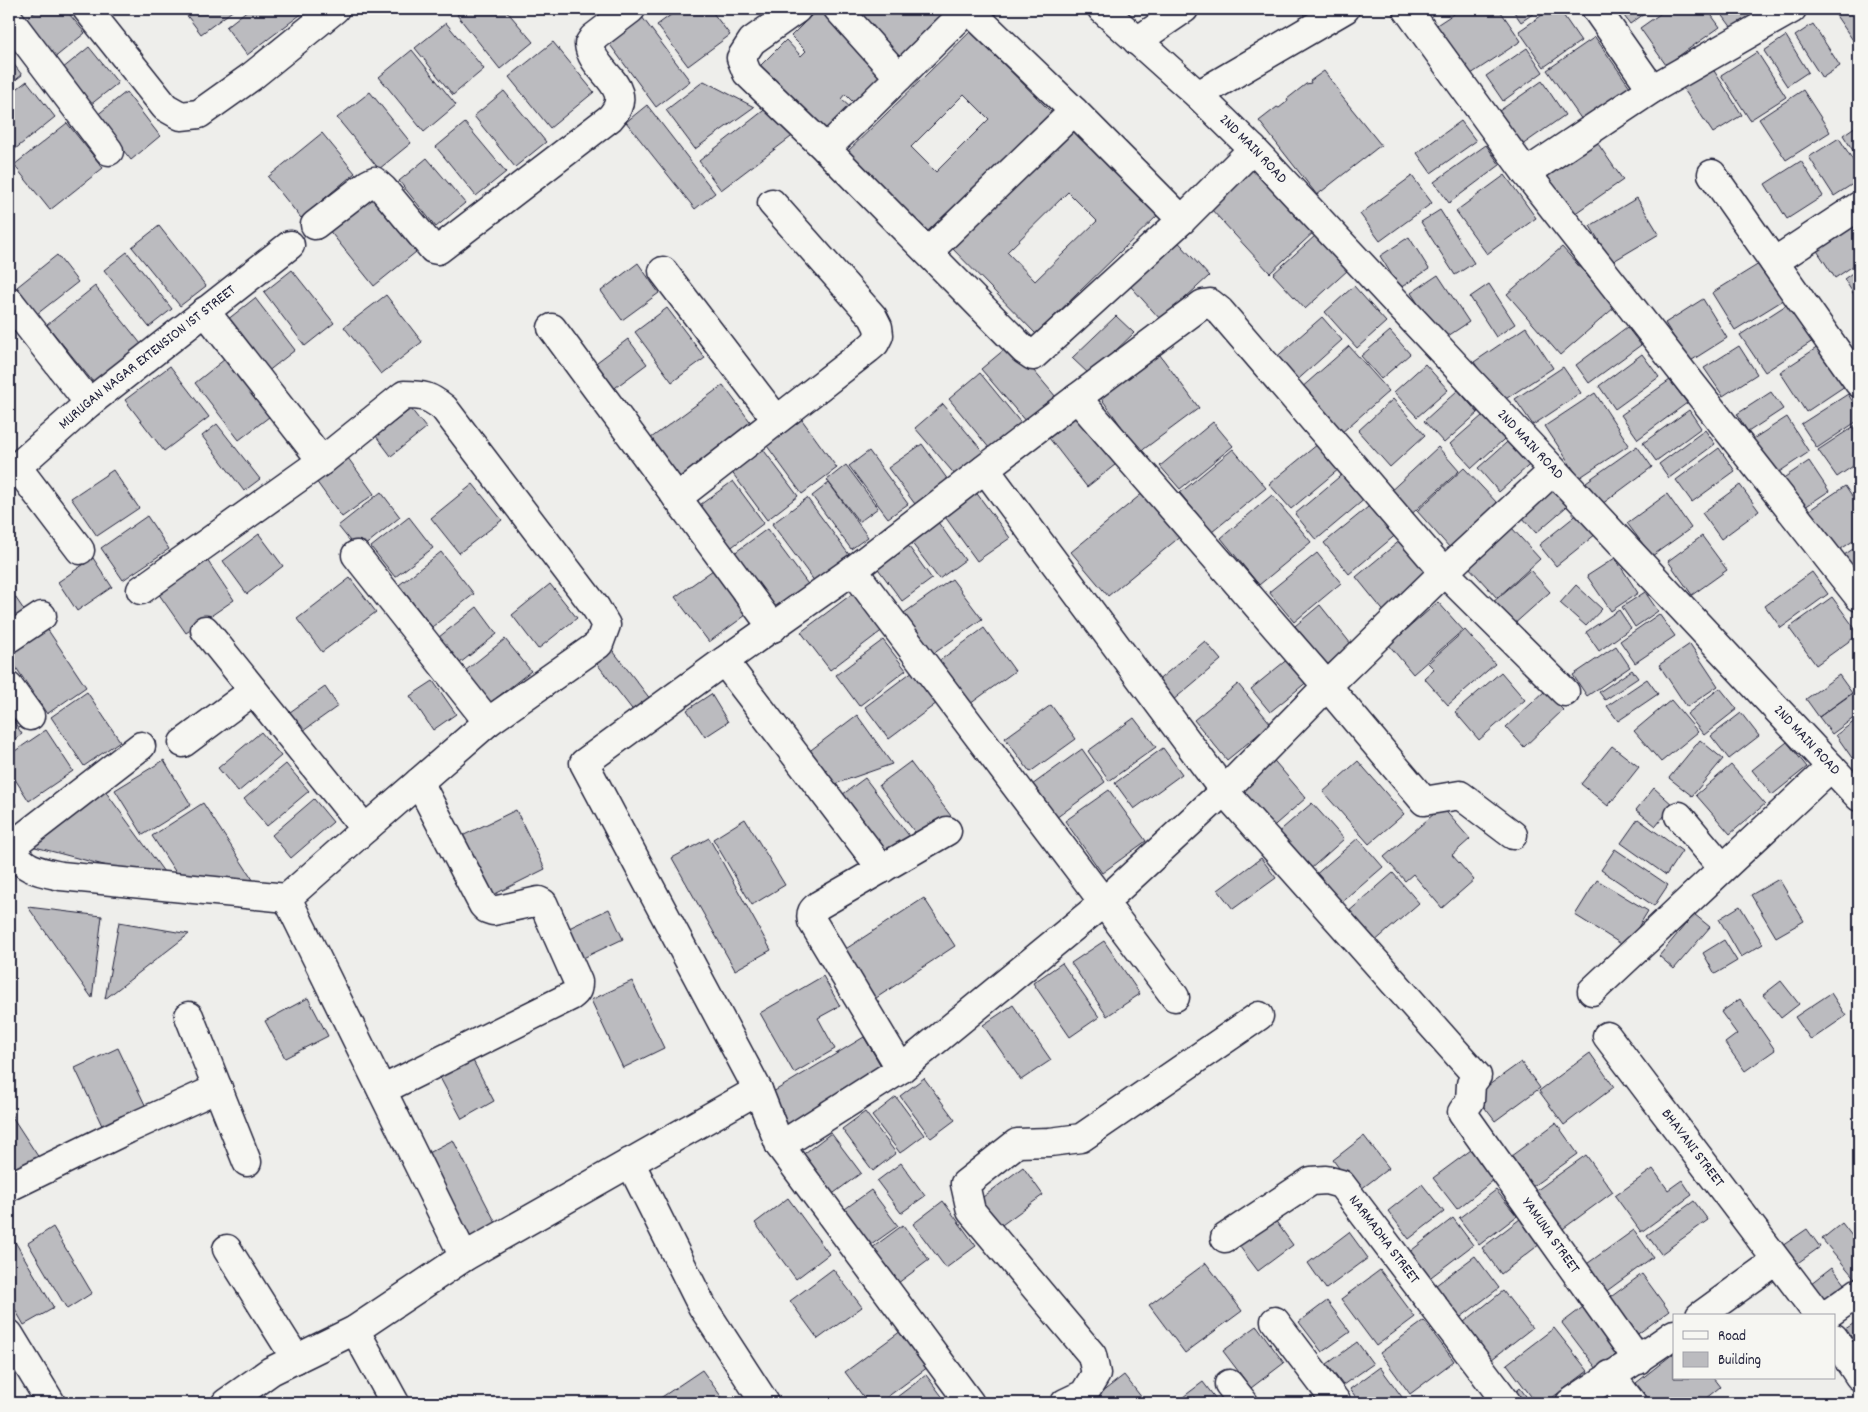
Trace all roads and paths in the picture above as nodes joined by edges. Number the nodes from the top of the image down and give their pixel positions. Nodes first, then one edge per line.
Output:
1 (87, 9) edge
2 (336, 9) edge
3 (631, 9) edge
4 (797, 9) edge
5 (838, 9) edge
6 (968, 9) edge
7 (1102, 9) edge
8 (1346, 9) edge
9 (1407, 9) edge
10 (1596, 9) edge
11 (1792, 9) edge
12 (1168, 13) edge
13 (9, 19) edge
14 (1138, 41) junction
15 (899, 77) junction
16 (1652, 89) junction
17 (1198, 95) junction
18 (1074, 111) junction
19 (826, 149) junction
20 (1253, 149) junction
21 (109, 151) dead end
22 (1526, 173) junction
23 (1712, 174) dead end
24 (772, 203) dead end
25 (1859, 206) edge
26 (1182, 220) junction
27 (316, 225) dead end
28 (290, 245) dead end
29 (928, 252) junction
30 (1774, 262) junction
31 (664, 271) dead end
32 (9, 301) edge
33 (205, 311) junction
34 (552, 328) dead end
35 (1859, 383) edge
36 (1077, 398) junction
37 (90, 404) junction
38 (776, 419) junction
39 (322, 460) junction
40 (985, 469) junction
41 (13, 470) edge
42 (1553, 471) junction
43 (677, 498) junction
44 (80, 550) dead end
45 (356, 555) dead end
46 (853, 570) junction
47 (1444, 572) junction
48 (141, 590) dead end
49 (1859, 597) edge
50 (42, 616) dead end
51 (773, 628) junction
52 (205, 630) dead end
53 (9, 638) edge
54 (724, 661) junction
55 (1327, 686) junction
56 (9, 687) edge
57 (253, 691) junction
58 (1565, 692) dead end
59 (30, 716) dead end
60 (488, 722) junction
61 (183, 742) dead end
62 (141, 746) dead end
63 (1831, 767) junction
64 (418, 782) junction
65 (1224, 791) junction
66 (1859, 797) edge
67 (1679, 816) dead end
68 (365, 829) junction
69 (947, 831) dead end
70 (1513, 835) dead end
71 (1722, 867) junction
72 (882, 869) junction
73 (288, 898) junction
74 (1104, 902) junction
75 (1592, 991) dead end
76 (1175, 997) dead end
77 (190, 1016) dead end
78 (1259, 1016) dead end
79 (1607, 1036) dead end
80 (901, 1069) junction
81 (218, 1088) junction
82 (382, 1090) junction
83 (758, 1090) junction
84 (780, 1146) junction
85 (247, 1162) dead end
86 (630, 1162) junction
87 (9, 1187) edge
88 (1225, 1238) dead end
89 (227, 1249) dead end
90 (464, 1257) junction
91 (1776, 1261) junction
92 (1859, 1292) edge
93 (1703, 1314) edge
94 (1817, 1314) edge
95 (1828, 1314) edge
96 (1275, 1321) dead end
97 (355, 1330) junction
98 (9, 1334) edge
99 (1673, 1335) edge
100 (1836, 1341) edge
101 (296, 1359) junction
102 (1638, 1360) junction
103 (1610, 1375) junction
104 (1859, 1376) edge
105 (51, 1403) edge
106 (226, 1403) edge
107 (395, 1403) edge
108 (765, 1403) edge
109 (970, 1403) edge
110 (1066, 1403) edge
111 (1336, 1403) edge
112 (1506, 1403) edge
113 (1570, 1403) edge
114 (1632, 1403) edge

1 - 2 street
3 - 27 street
4 - 19 street
5 - 15 street
6 - 15 street
6 - 18 street
7 - 14 street, 2ND MAIN ROAD
8 - 17 street
9 - 22 street
10 - 16 street
11 - 16 street
12 - 14 street
13 - 21 street
14 - 17 street, 2ND MAIN ROAD
15 - 19 street
16 - 22 street
17 - 20 street, 2ND MAIN ROAD
18 - 26 street
18 - 29 street
19 - 29 street
20 - 26 street
20 - 42 street, 2ND MAIN ROAD
22 - 49 street
23 - 30 street
24 - 38 street
25 - 30 street
26 - 29 street
28 - 33 street, MURUGAN NAGAR EXTENSION 1ST STREET
30 - 35 street
31 - 38 street
32 - 37 street
33 - 37 street, MURUGAN NAGAR EXTENSION 1ST STREET
33 - 39 street
34 - 43 street
36 - 40 street
36 - 47 street
36 - 55 street
37 - 41 street, MURUGAN NAGAR EXTENSION 1ST STREET
38 - 43 street
39 - 48 street
39 - 60 street
40 - 46 street
40 - 65 street
41 - 44 street
42 - 47 street
42 - 63 street, 2ND MAIN ROAD
43 - 51 street
45 - 60 street
46 - 51 street
46 - 74 street
47 - 55 street
47 - 58 street
50 - 53 street
51 - 54 street
52 - 57 street
54 - 72 street
54 - 83 street
55 - 65 street
55 - 70 street
56 - 59 street
57 - 61 street
57 - 68 street
60 - 64 street
62 - 73 street
63 - 66 street, 2ND MAIN ROAD
63 - 71 street
64 - 68 street
64 - 82 street
65 - 74 street
65 - 102 street, YAMUNA STREET
67 - 71 street
68 - 73 street
69 - 72 street
71 - 75 street
72 - 80 street
73 - 82 street
74 - 76 street
74 - 80 street
77 - 81 street
78 - 110 street
79 - 91 street, BHAVANI STREET
80 - 84 street
81 - 85 street
81 - 87 street
82 - 90 street
83 - 84 street
83 - 86 street
84 - 109 street
86 - 90 street
86 - 108 street
88 - 112 street, NARMADHA STREET
89 - 101 street
90 - 97 street
91 - 93 street
91 - 94 street, BHAVANI STREET
92 - 95 street
96 - 111 street
97 - 101 street
97 - 107 street
98 - 105 street
99 - 102 street
100 - 104 street
101 - 106 street
102 - 103 street
103 - 113 street
103 - 114 street

